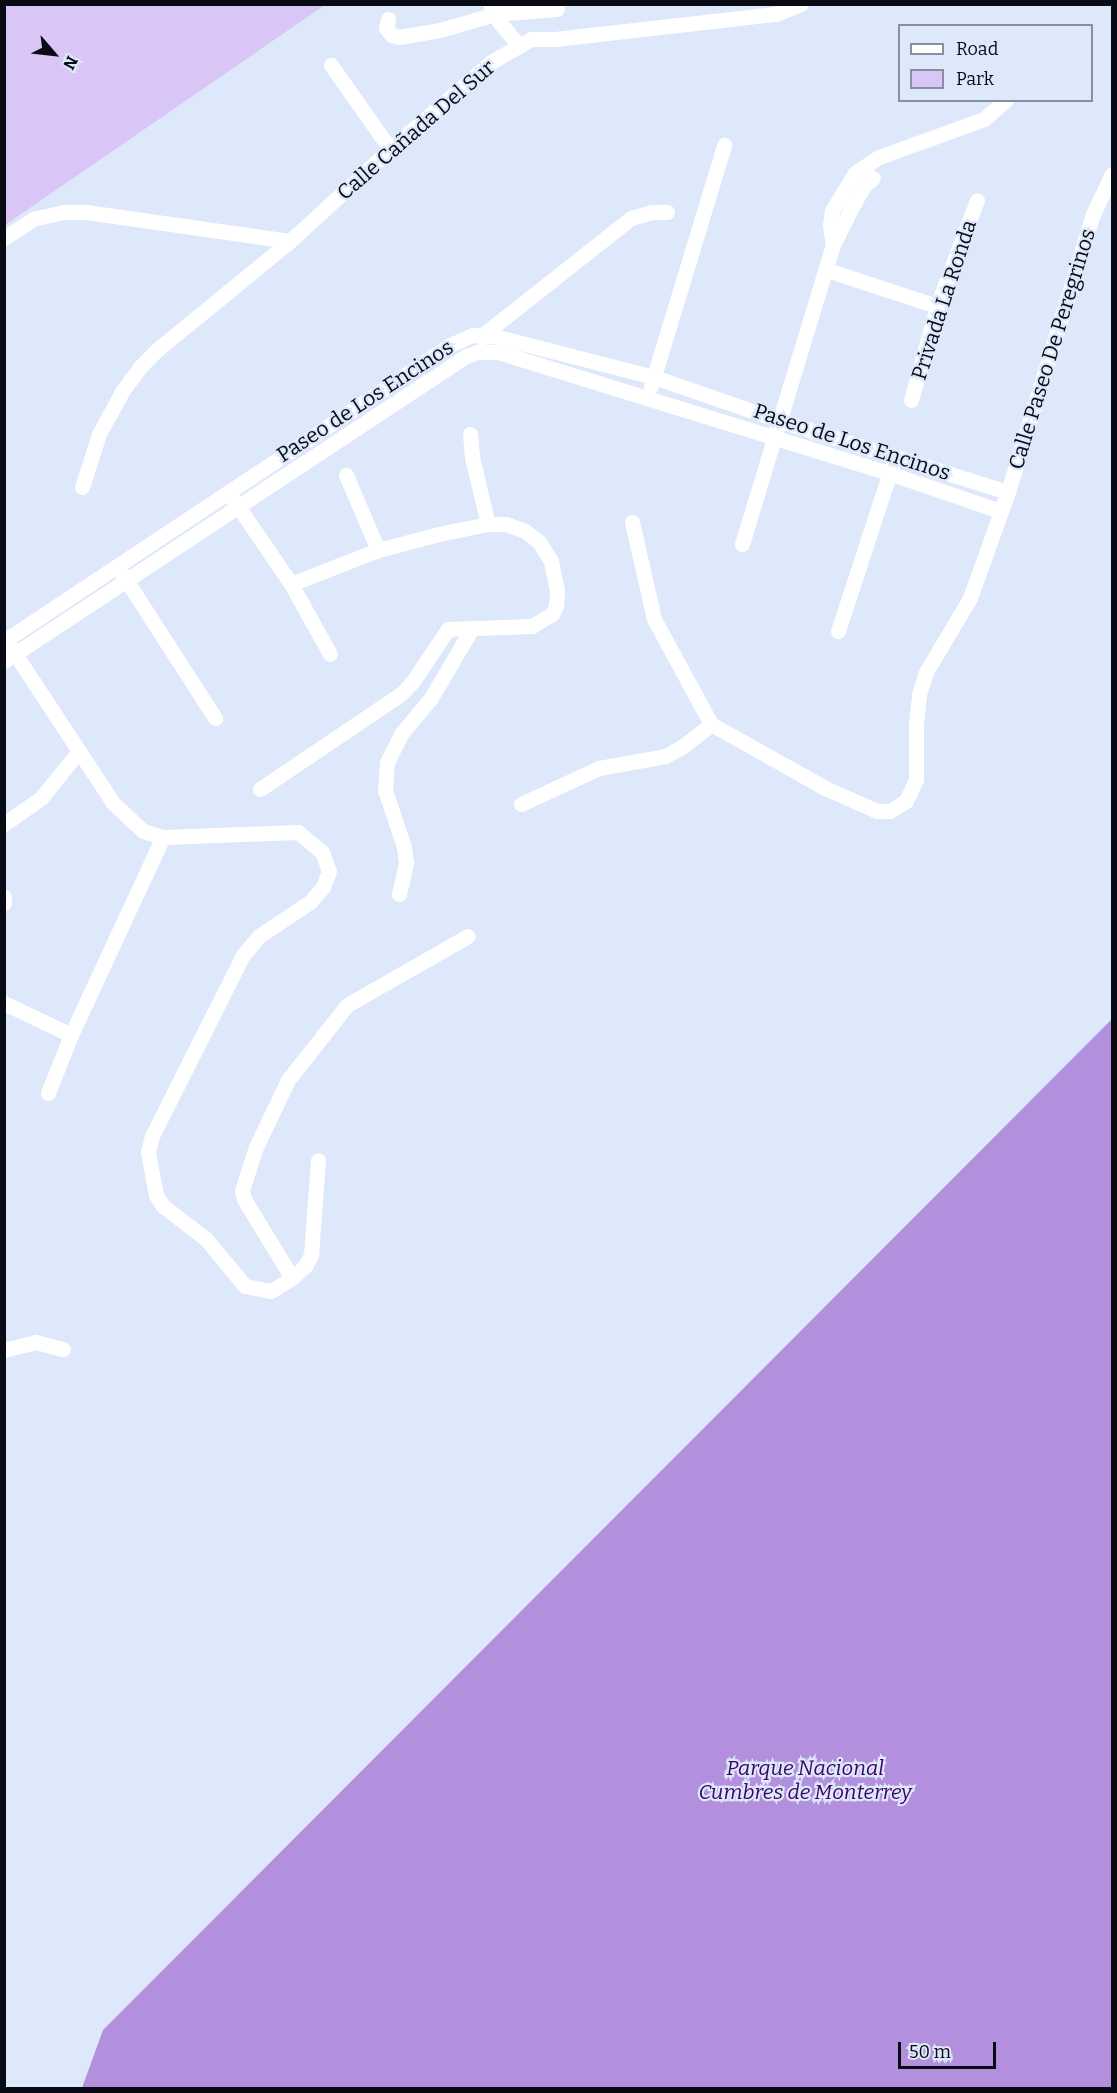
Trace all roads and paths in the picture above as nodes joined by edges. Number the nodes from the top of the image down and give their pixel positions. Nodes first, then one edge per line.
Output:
1 (801, 4) edge
2 (493, 9) edge
3 (557, 9) dead end
4 (388, 19) dead end
5 (519, 45) junction
6 (332, 65) dead end
7 (1004, 102) edge
8 (724, 145) dead end
9 (390, 149) junction
10 (1113, 174) edge
11 (873, 178) dead end
12 (977, 200) dead end
13 (667, 212) dead end
14 (4, 238) edge
15 (290, 241) junction
16 (833, 245) junction
17 (827, 270) junction
18 (937, 306) junction
19 (484, 334) junction
20 (477, 352) junction
21 (654, 377) junction
22 (648, 398) junction
23 (911, 400) dead end
24 (781, 421) junction
25 (470, 434) dead end
26 (775, 437) junction
27 (895, 455) junction
28 (889, 473) junction
29 (346, 475) dead end
30 (82, 488) dead end
31 (228, 492) junction
32 (1008, 492) junction
33 (238, 506) junction
34 (1000, 511) junction
35 (632, 522) dead end
36 (488, 524) junction
37 (742, 543) dead end
38 (378, 550) junction
39 (117, 566) junction
40 (126, 580) junction
41 (291, 584) junction
42 (472, 628) junction
43 (838, 631) dead end
44 (5, 640) edge
45 (330, 654) dead end
46 (10, 657) edge
47 (215, 718) dead end
48 (711, 724) junction
49 (79, 751) junction
50 (260, 789) dead end
51 (521, 804) dead end
52 (4, 824) edge
53 (163, 837) junction
54 (399, 894) dead end
55 (4, 897) edge
56 (4, 903) edge
57 (468, 936) dead end
58 (4, 1003) edge
59 (71, 1035) junction
60 (48, 1093) dead end
61 (318, 1160) dead end
62 (292, 1278) junction
63 (63, 1349) dead end
64 (4, 1350) edge

1 - 5 street, Calle Cañada Del Sur
2 - 3 street
2 - 4 street
2 - 5 street
5 - 9 street, Calle Cañada Del Sur
6 - 9 street
7 - 16 street
8 - 21 street
9 - 15 street, Calle Cañada Del Sur
10 - 32 street, Calle Paseo De Peregrinos
11 - 16 street
12 - 18 street, Privada La Ronda
13 - 19 street
14 - 15 street
15 - 30 street, Calle Cañada Del Sur
16 - 17 street
17 - 18 street
17 - 24 street
18 - 23 street, Privada La Ronda
19 - 20 street
19 - 21 street, Paseo de Los Encinos
19 - 31 street, Paseo de Los Encinos
20 - 22 street, Paseo de Los Encinos
20 - 33 street, Paseo de Los Encinos
21 - 22 street
21 - 24 street, Paseo de Los Encinos
22 - 26 street, Paseo de Los Encinos
24 - 26 street
24 - 27 street, Paseo de Los Encinos
25 - 36 street
26 - 28 street, Paseo de Los Encinos
26 - 37 street
27 - 28 street
27 - 32 street, Paseo de Los Encinos
28 - 34 street, Paseo de Los Encinos
28 - 43 street
29 - 38 street
31 - 33 street
31 - 39 street, Paseo de Los Encinos
32 - 34 street, Calle Paseo De Peregrinos
33 - 40 street, Paseo de Los Encinos
33 - 41 street
34 - 48 street, Calle Paseo De Peregrinos
35 - 48 street
36 - 38 street
36 - 42 street
38 - 41 street
39 - 40 street
39 - 44 street, Paseo de Los Encinos
40 - 46 street, Paseo de Los Encinos
40 - 47 street
41 - 45 street
42 - 50 street
42 - 54 street
44 - 46 street
46 - 49 street
48 - 51 street
49 - 52 street
49 - 53 street
53 - 59 street
53 - 62 street
55 - 56 street
57 - 62 street
58 - 59 street
59 - 60 street
61 - 62 street
63 - 64 street

